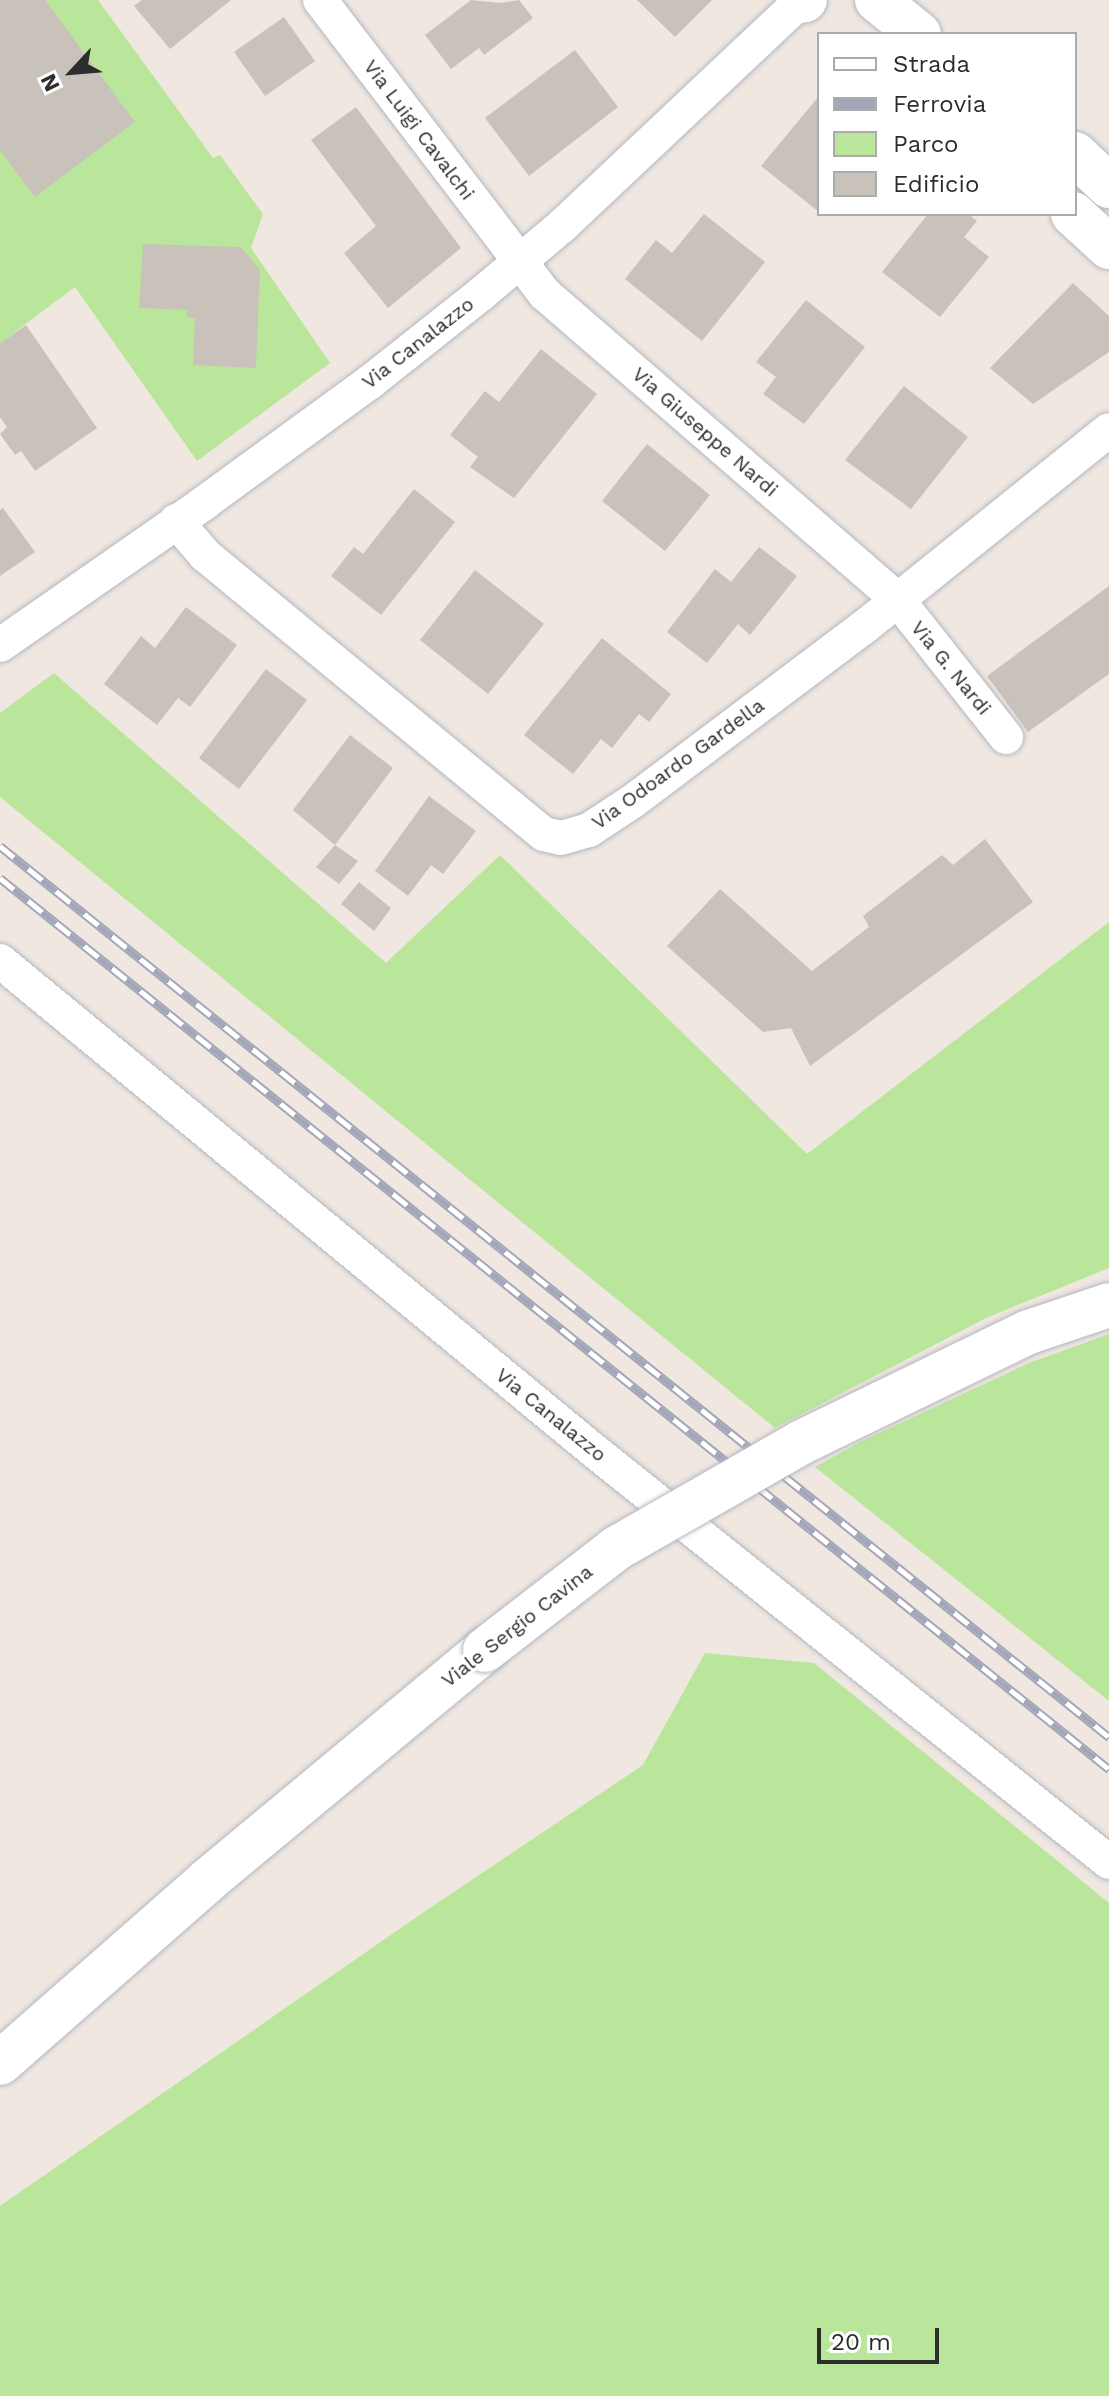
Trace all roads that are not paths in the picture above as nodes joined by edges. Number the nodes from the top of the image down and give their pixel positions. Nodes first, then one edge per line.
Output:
1 (320, 0) edge
2 (802, 0) edge
3 (853, 0) edge
4 (877, 0) edge
5 (915, 0) edge
6 (881, 32) edge
7 (917, 32) edge
8 (948, 32) edge
9 (1077, 156) edge
10 (1077, 178) edge
11 (1109, 186) edge
12 (1109, 193) edge
13 (1075, 216) edge
14 (1109, 247) edge
15 (519, 260) junction
16 (1109, 430) edge
17 (176, 521) junction
18 (897, 599) junction
19 (0, 645) edge
20 (1006, 737) dead end
21 (0, 961) edge
22 (1109, 1305) edge
23 (1109, 1862) edge
24 (0, 2063) edge

1 - 15 street, Via Luigi Cavalchi
2 - 15 street, Via Canalazzo
3 - 6 street
4 - 7 street
5 - 8 street
9 - 11 street
10 - 12 street
13 - 14 street
15 - 17 street, Via Canalazzo
15 - 18 street, Via Giuseppe Nardi
16 - 18 street, Via Odoardo Gardella
17 - 18 street, Via Odoardo Gardella
17 - 19 street, Via Canalazzo
18 - 20 street, Via G. Nardi
21 - 23 street, Via Canalazzo
22 - 24 street, Viale Sergio Cavina, bridge

